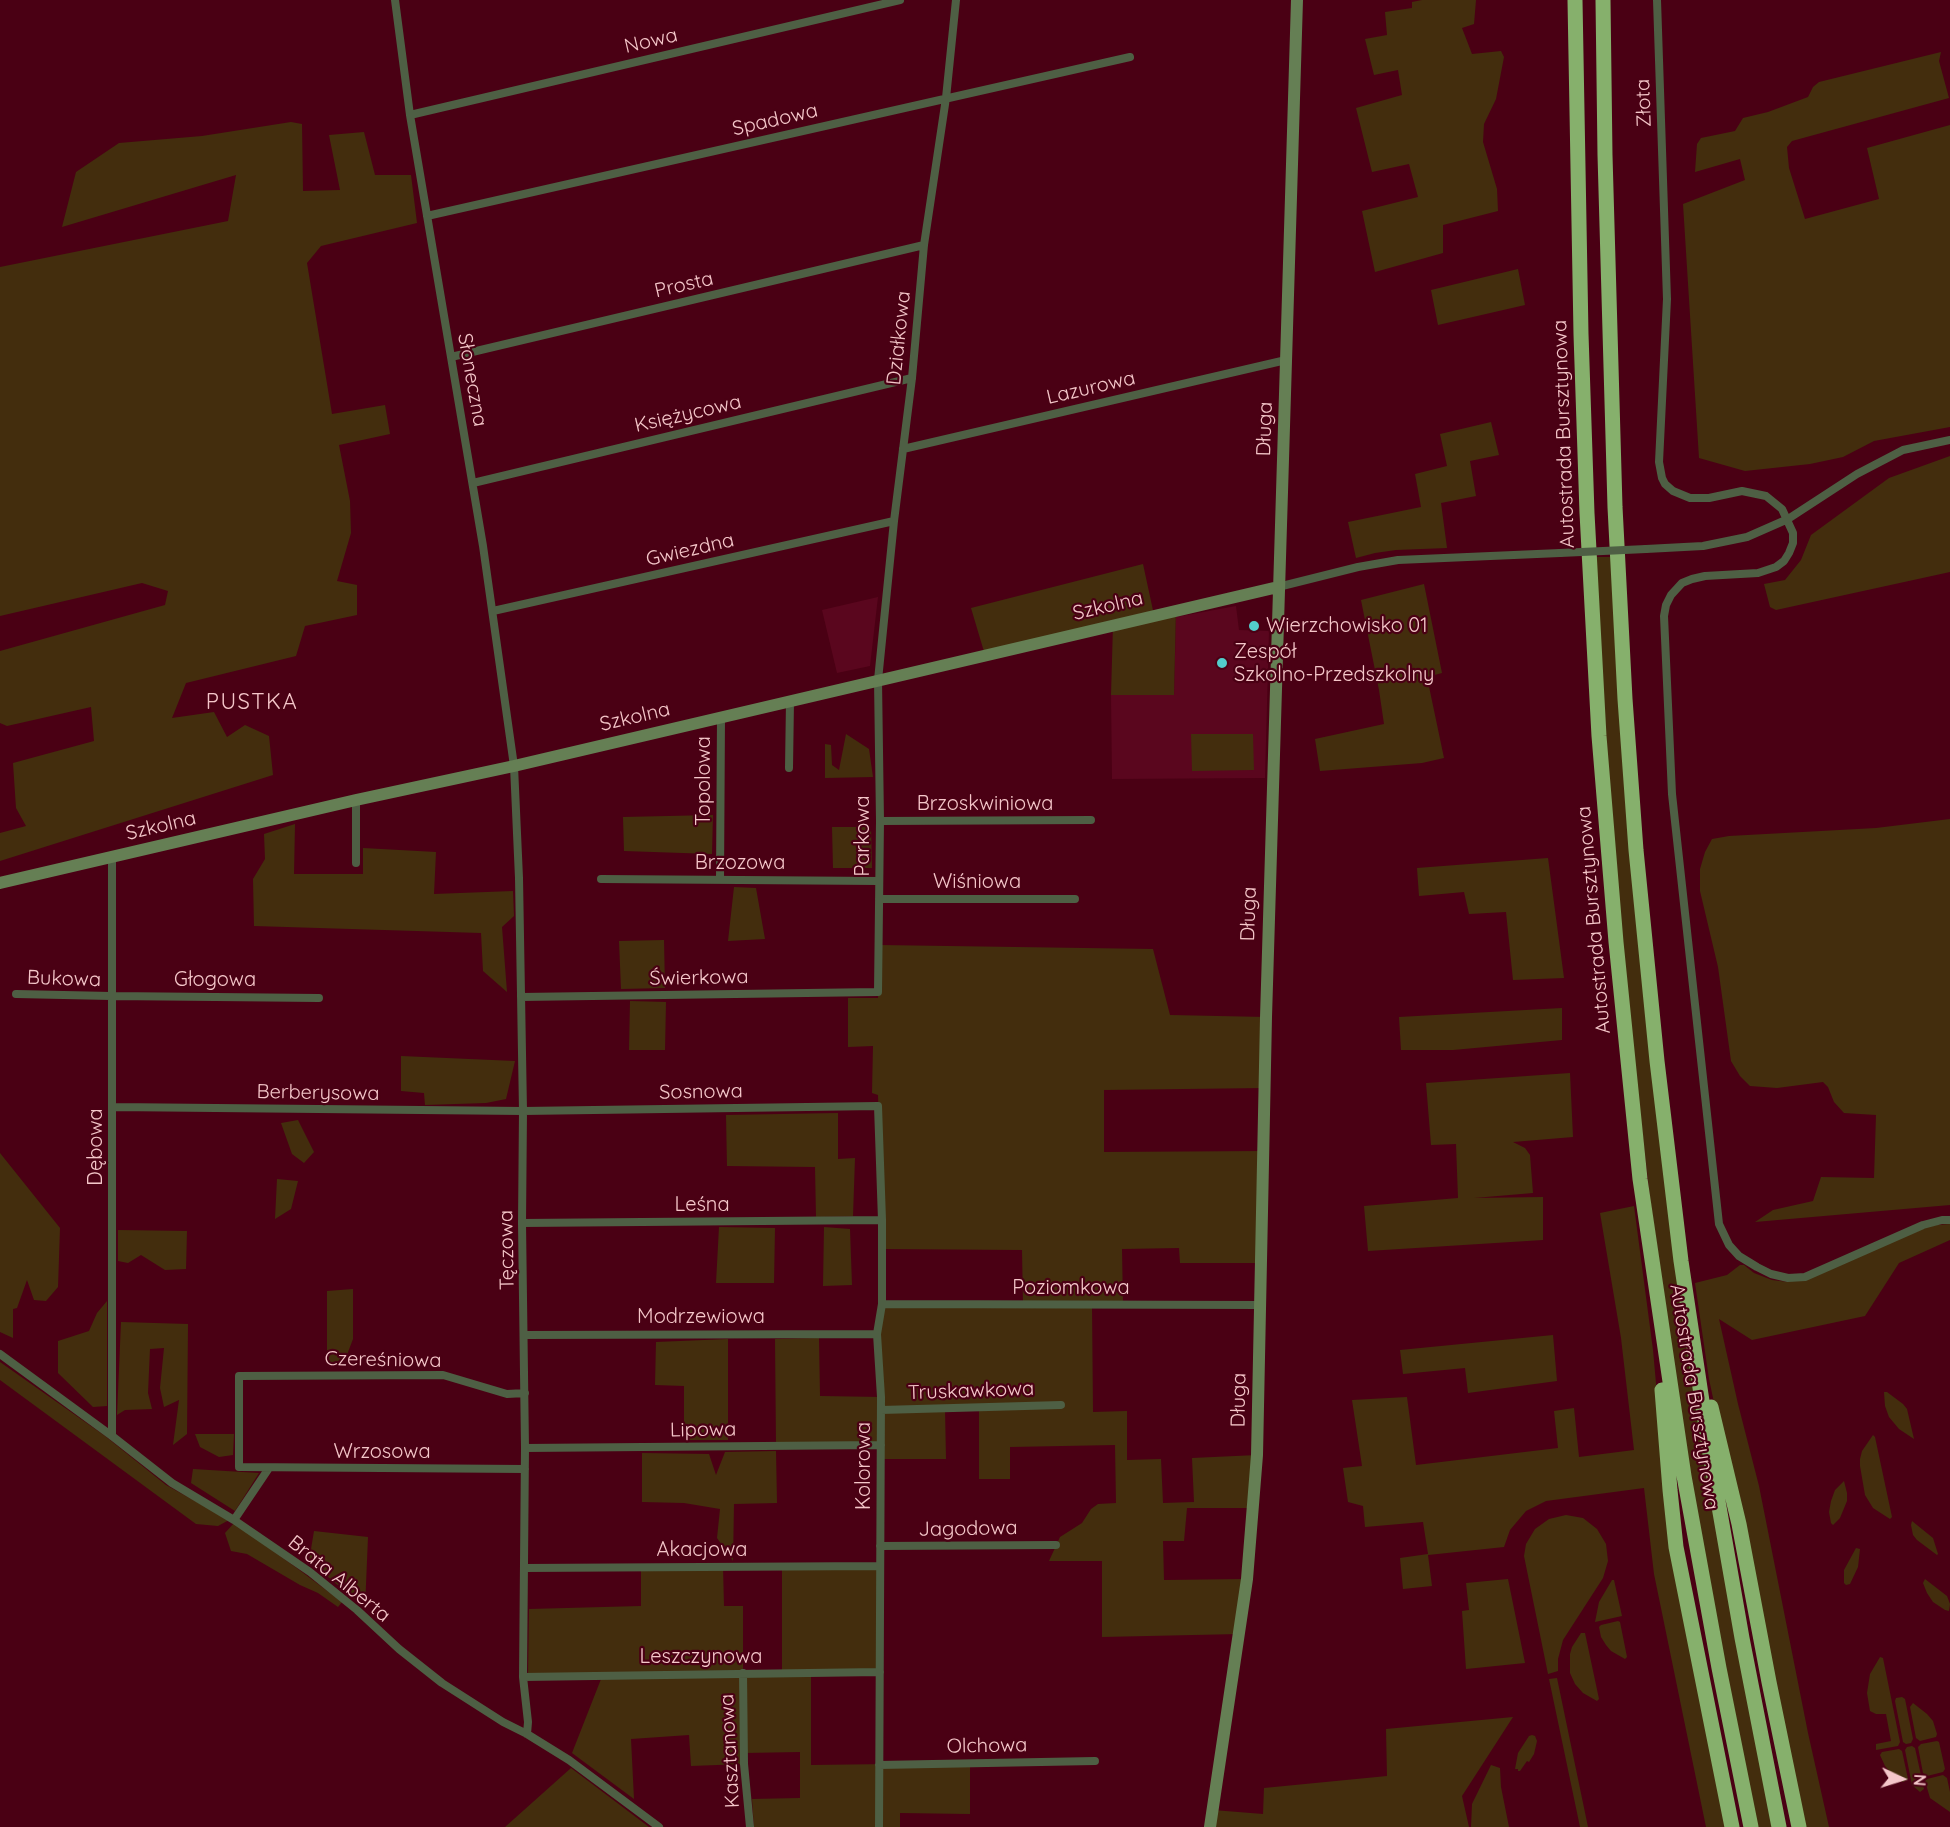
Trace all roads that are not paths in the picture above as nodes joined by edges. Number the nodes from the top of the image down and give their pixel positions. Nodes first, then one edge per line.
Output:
1 (900, 0) edge
2 (956, 0) edge
3 (1297, 0) edge
4 (1575, 0) edge
5 (1603, 0) edge
6 (1657, 0) edge
7 (398, 1) edge
8 (1130, 57) dead end
9 (946, 98) junction
10 (410, 115) junction
11 (427, 216) junction
12 (924, 245) junction
13 (451, 357) junction
14 (1286, 360) junction
15 (912, 378) junction
16 (1950, 440) edge
17 (903, 449) junction
18 (473, 483) junction
19 (1788, 519) junction
20 (894, 521) junction
21 (1278, 587) junction
22 (493, 611) junction
23 (878, 680) junction
24 (790, 701) junction
25 (721, 718) junction
26 (514, 766) junction
27 (789, 768) dead end
28 (356, 800) junction
29 (1090, 820) dead end
30 (880, 821) junction
31 (112, 858) junction
32 (356, 864) dead end
33 (601, 879) dead end
34 (720, 880) junction
35 (879, 880) junction
36 (0, 883) edge
37 (879, 899) junction
38 (1075, 899) dead end
39 (878, 993) joint
40 (16, 994) dead end
41 (111, 996) junction
42 (521, 997) junction
43 (319, 998) dead end
44 (878, 1106) joint
45 (113, 1107) junction
46 (523, 1111) junction
47 (882, 1220) junction
48 (1950, 1220) edge
49 (522, 1223) junction
50 (1652, 1258) junction
51 (1681, 1261) junction
52 (882, 1304) junction
53 (1261, 1305) junction
54 (877, 1334) junction
55 (524, 1335) junction
56 (0, 1354) edge
57 (525, 1393) junction
58 (1061, 1405) dead end
59 (881, 1410) junction
60 (112, 1436) junction
61 (881, 1445) junction
62 (525, 1448) junction
63 (239, 1467) joint
64 (269, 1468) junction
65 (525, 1469) junction
66 (234, 1520) junction
67 (1056, 1545) dead end
68 (880, 1546) junction
69 (880, 1566) junction
70 (524, 1568) junction
71 (880, 1672) junction
72 (743, 1673) junction
73 (523, 1677) junction
74 (527, 1734) junction
75 (1095, 1761) dead end
76 (879, 1765) junction
77 (659, 1827) edge
78 (750, 1827) edge
79 (879, 1827) edge
80 (1210, 1827) edge
81 (1732, 1827) edge
82 (1751, 1827) edge
83 (1779, 1827) edge
84 (1799, 1827) edge

1 - 10 street, Nowa
2 - 9 street, Działkowa
3 - 14 street, Długa
4 - 50 highway, Autostrada Bursztynowa
5 - 51 highway, Autostrada Bursztynowa
6 - 19 street, Złota
7 - 10 street, Słoneczna
8 - 9 street, Spadowa
9 - 11 street, Spadowa
9 - 12 street, Działkowa
10 - 11 street, Słoneczna
11 - 13 street, Słoneczna
12 - 13 street, Prosta
12 - 15 street, Działkowa
13 - 18 street, Słoneczna
14 - 17 street, Lazurowa
14 - 21 street, Długa
15 - 17 street, Działkowa
15 - 18 street, Księżycowa
16 - 19 street
17 - 20 street, Działkowa
18 - 22 street, Słoneczna
19 - 21 street, bridge
19 - 48 street
20 - 22 street, Gwiezdna
20 - 23 street, Działkowa
21 - 23 street, Szkolna
21 - 53 street, Długa
22 - 26 street, Słoneczna
23 - 24 street, Szkolna
23 - 30 street, Parkowa
24 - 25 street, Szkolna
24 - 27 street
25 - 26 street, Szkolna
25 - 34 street, Topolowa
26 - 28 street, Szkolna
26 - 42 street, Tęczowa
28 - 31 street, Szkolna
28 - 32 street
29 - 30 street, Brzoskwiniowa
30 - 35 street, Parkowa
31 - 36 street, Szkolna
31 - 41 street, Dębowa
33 - 34 street, Brzozowa
34 - 35 street, Brzozowa
35 - 37 street, Parkowa
37 - 38 street, Wiśniowa
37 - 39 street, Parkowa
39 - 42 street, Świerkowa
40 - 41 street, Bukowa
41 - 43 street, Głogowa
41 - 45 street, Dębowa
42 - 46 street, Tęczowa
44 - 46 street, Sosnowa
44 - 47 street, Kolorowa
45 - 46 street, Berberysowa
45 - 60 street, Dębowa
46 - 49 street, Tęczowa
47 - 49 street, Leśna
47 - 52 street, Kolorowa
49 - 55 street, Tęczowa
50 - 81 highway
50 - 82 highway, Autostrada Bursztynowa
51 - 83 highway, Autostrada Bursztynowa
51 - 84 highway
52 - 53 street, Poziomkowa
52 - 54 street, Kolorowa
53 - 80 street, Długa
54 - 55 street, Modrzewiowa
54 - 59 street, Kolorowa
55 - 57 street, Tęczowa
56 - 60 street, Brata Alberta
57 - 62 street, Tęczowa
57 - 63 street, Czereśniowa
58 - 59 street, Truskawkowa
59 - 61 street, Kolorowa
60 - 66 street, Brata Alberta
61 - 62 street, Lipowa
61 - 68 street, Kolorowa
62 - 65 street, Tęczowa
63 - 64 street, Wrzosowa
64 - 65 street, Wrzosowa
64 - 66 street
65 - 70 street, Tęczowa
66 - 74 street, Brata Alberta
67 - 68 street, Jagodowa
68 - 69 street, Kolorowa
69 - 70 street, Akacjowa
69 - 71 street, Kolorowa
70 - 73 street, Tęczowa
71 - 72 street, Leszczynowa
71 - 76 street, Kolorowa
72 - 73 street, Leszczynowa
72 - 78 street, Kasztanowa
73 - 74 street, Tęczowa
74 - 77 street, Brata Alberta
75 - 76 street, Olchowa
76 - 79 street, Kolorowa

